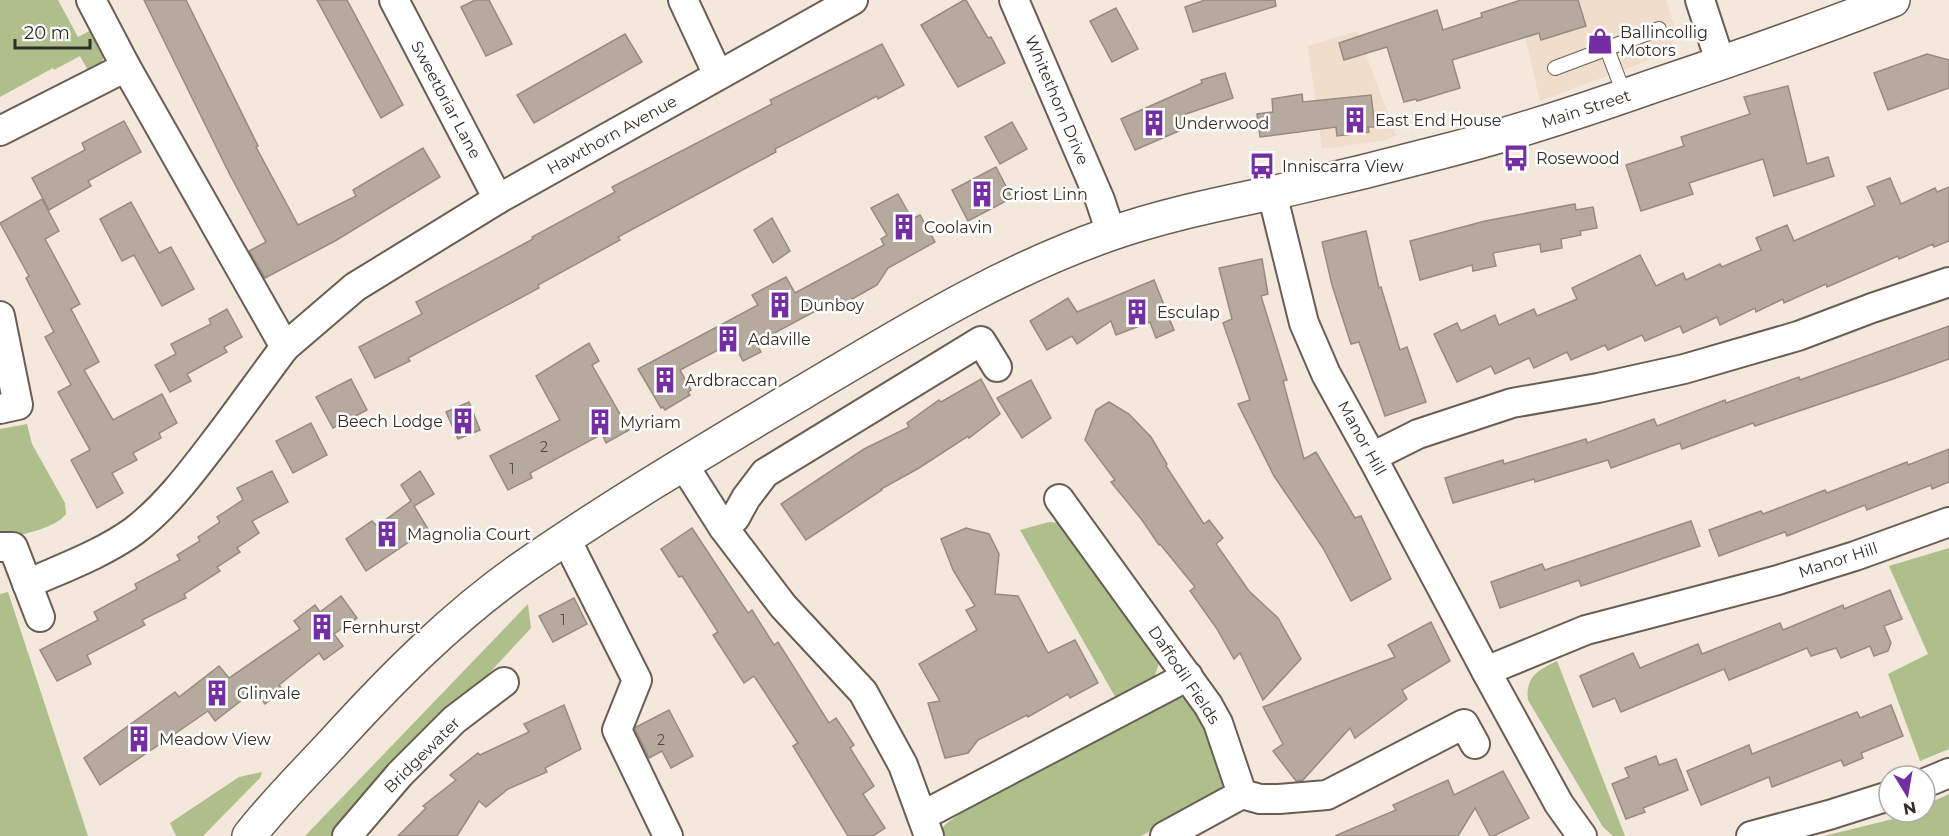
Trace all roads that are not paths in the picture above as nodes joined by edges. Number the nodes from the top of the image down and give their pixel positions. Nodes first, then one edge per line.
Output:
1 (91, 0) edge
2 (394, 0) edge
3 (683, 0) edge
4 (853, 0) edge
5 (1014, 0) edge
6 (1700, 0) edge
7 (1893, 0) edge
8 (1659, 29) dead end
9 (1607, 49) junction
10 (1722, 64) junction
11 (126, 67) junction
12 (1555, 68) dead end
13 (718, 75) junction
14 (1624, 96) junction
15 (0, 131) edge
16 (1272, 193) junction
17 (498, 199) junction
18 (1111, 233) junction
19 (1949, 282) edge
20 (0, 316) edge
21 (285, 347) junction
22 (997, 367) dead end
23 (0, 409) edge
24 (1372, 457) junction
25 (683, 464) junction
26 (1059, 499) dead end
27 (1949, 522) edge
28 (723, 527) junction
29 (566, 539) junction
30 (0, 547) edge
31 (27, 584) junction
32 (40, 616) dead end
33 (1486, 671) junction
34 (1188, 676) junction
35 (504, 682) dead end
36 (1475, 744) dead end
37 (1242, 794) junction
38 (1877, 800) edge
39 (926, 826) edge
40 (249, 836) edge
41 (347, 836) edge
42 (668, 836) edge
43 (1165, 836) edge
44 (1582, 836) edge
45 (1751, 836) edge

1 - 11 street
2 - 17 street, Sweetbriar Lane
3 - 13 street
4 - 13 street, Hawthorn Avenue
5 - 18 street, Whitethorn Drive
6 - 10 street
7 - 10 main road, Main Street
8 - 9 lane
9 - 12 lane
9 - 14 lane
10 - 14 main road, Main Street
11 - 15 street
11 - 21 street
13 - 17 street, Hawthorn Avenue
14 - 16 main road, Main Street
16 - 18 main road, Main Street
16 - 24 street, Manor Hill
17 - 21 street, Hawthorn Avenue
18 - 25 main road, Main Street
19 - 24 street
20 - 23 street
21 - 31 street, Hawthorn Avenue
22 - 28 street
24 - 33 street, Manor Hill
25 - 28 street
25 - 29 main road, Main Street
26 - 34 street, Daffodil Fields
27 - 33 street, Manor Hill
28 - 39 street
29 - 40 main road, Main Street
29 - 42 street
30 - 31 street
31 - 32 street
33 - 44 street, Manor Hill
34 - 37 street, Daffodil Fields
34 - 39 street
35 - 41 street, Bridgewater
36 - 37 street
37 - 43 street
38 - 45 street

